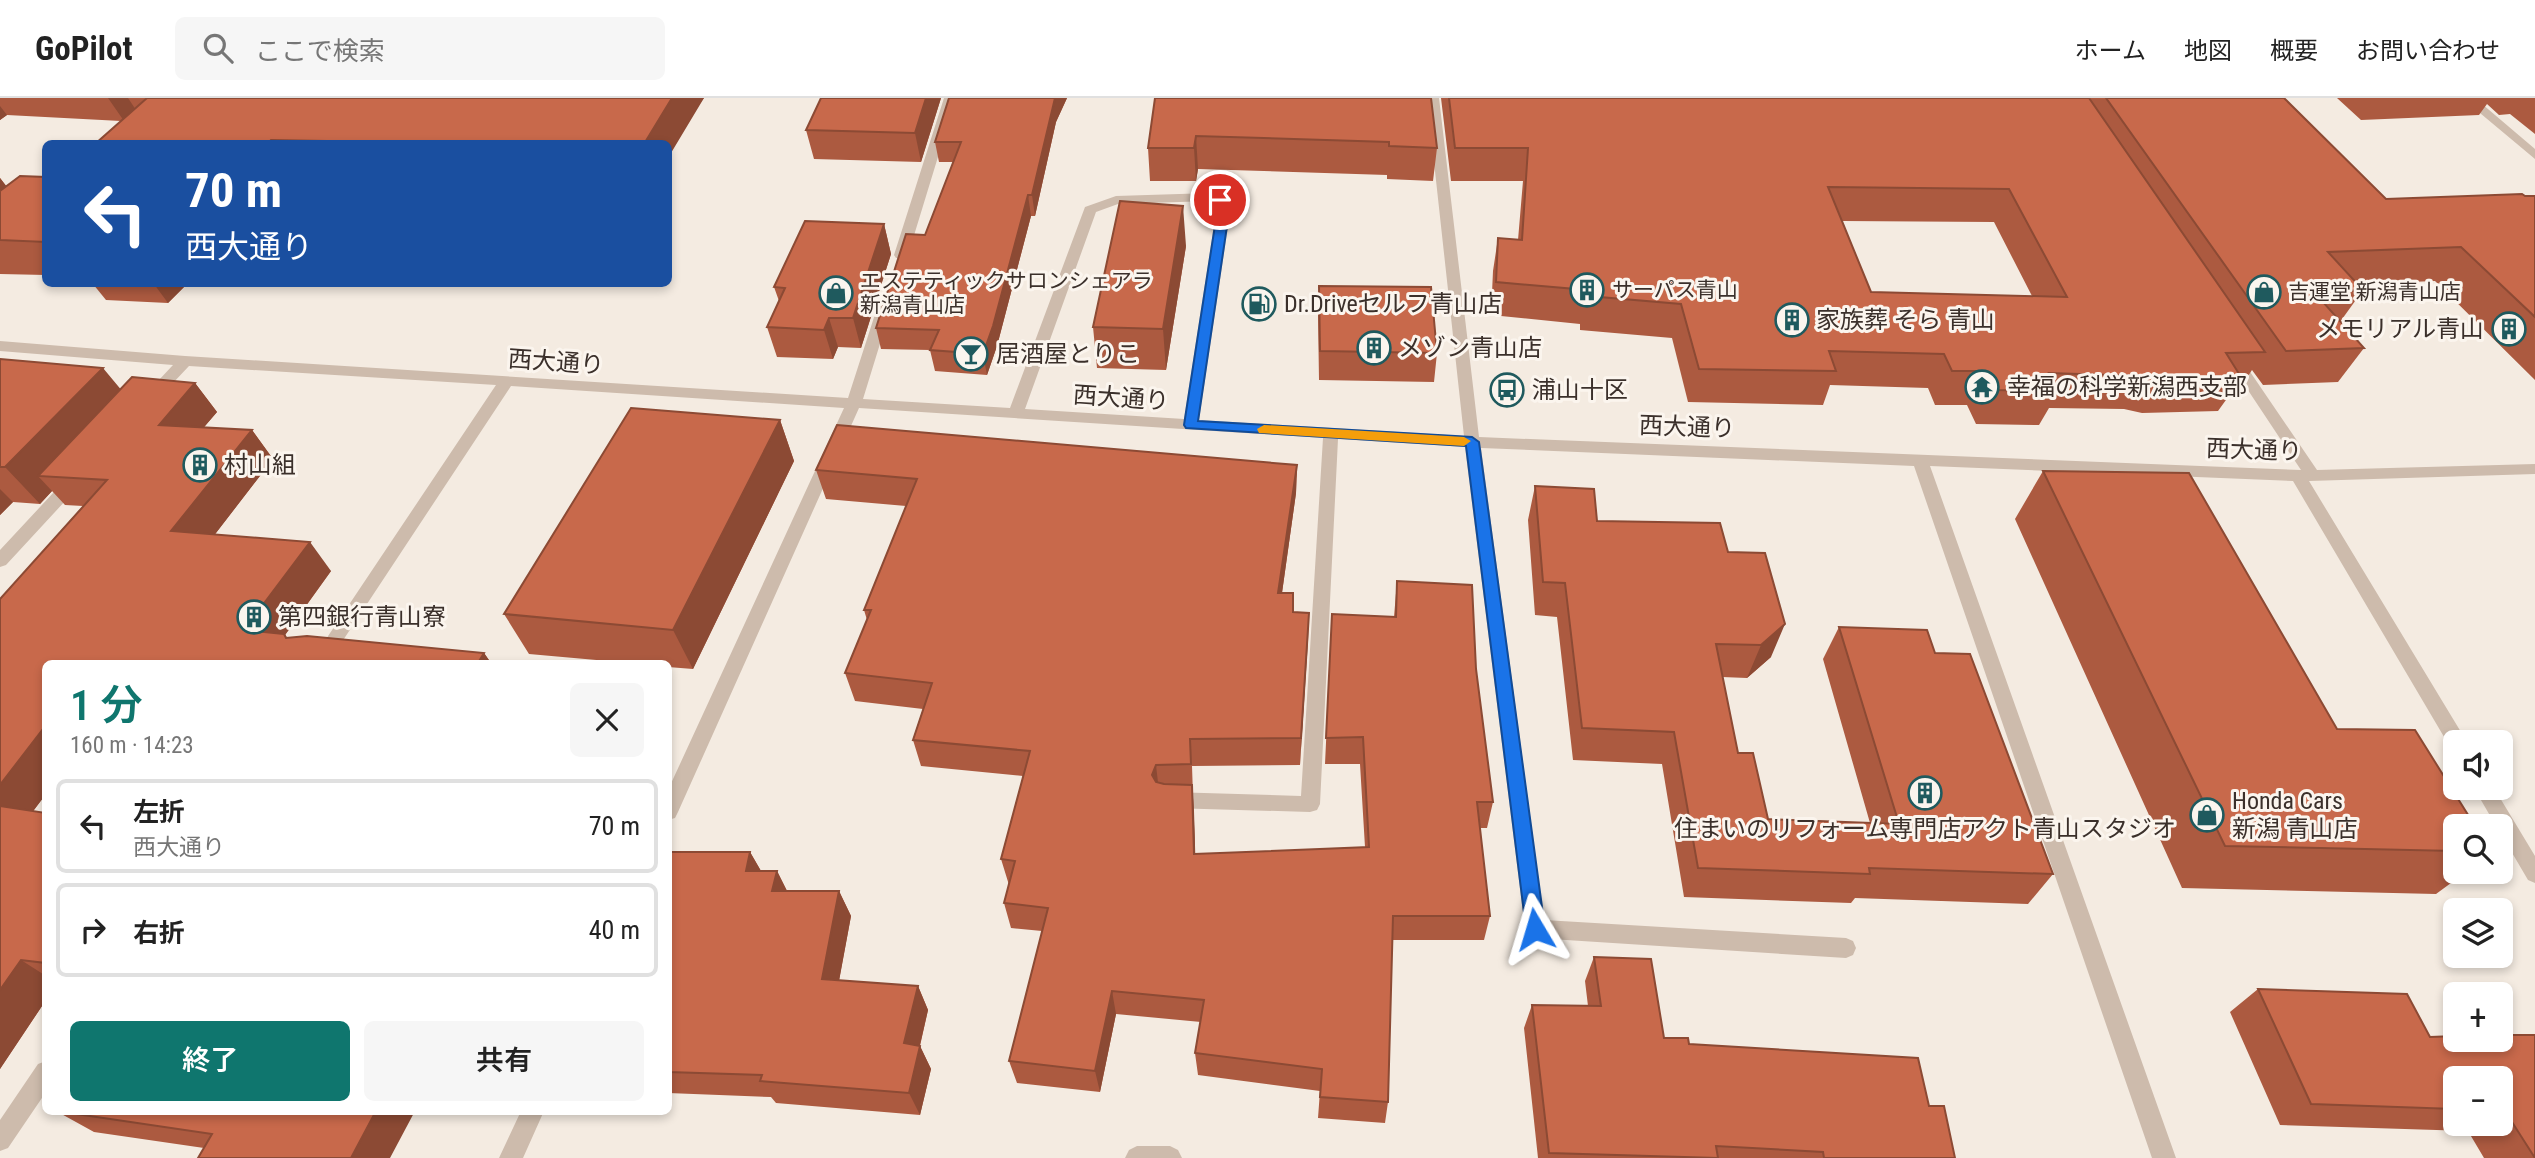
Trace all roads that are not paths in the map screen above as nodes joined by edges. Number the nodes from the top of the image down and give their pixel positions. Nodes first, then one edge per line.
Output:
1 (950, 98) edge
2 (1433, 98) edge
3 (2468, 98) edge
4 (2535, 155) edge
5 (895, 271) edge
6 (887, 298) edge
7 (0, 346) edge
8 (2228, 350) edge
9 (185, 361) junction
10 (506, 382) junction
11 (853, 405) junction
12 (138, 411) edge
13 (1015, 414) junction
14 (1191, 425) junction
15 (1331, 434) junction
16 (1472, 442) junction
17 (1920, 459) junction
18 (2535, 469) edge
19 (83, 471) edge
20 (2305, 475) junction
21 (0, 561) edge
22 (320, 660) edge
23 (2450, 730) edge
24 (1167, 800) edge
25 (2491, 800) edge
26 (672, 803) edge
27 (2535, 874) edge
28 (1846, 948) dead end
29 (42, 1078) edge
30 (531, 1115) edge
31 (0, 1140) edge
32 (511, 1158) edge
33 (1137, 1158) edge
34 (1170, 1158) edge
35 (2164, 1158) edge

1 - 5 street
2 - 16 street
3 - 4 street
6 - 11 street
7 - 9 street, 西大通り
8 - 20 street
9 - 10 street, 西大通り
9 - 12 street
10 - 11 street, 西大通り
10 - 22 street
11 - 13 street, 西大通り
11 - 26 street
13 - 14 street, 西大通り
13 - 14 street
14 - 15 street, 西大通り
15 - 16 street, 西大通り
15 - 24 street
16 - 17 street, 西大通り
16 - 28 street
17 - 20 street, 西大通り
17 - 35 street
18 - 20 street, 西大通り
19 - 21 street
20 - 23 street
25 - 27 street
29 - 31 street
30 - 32 street
33 - 34 street

